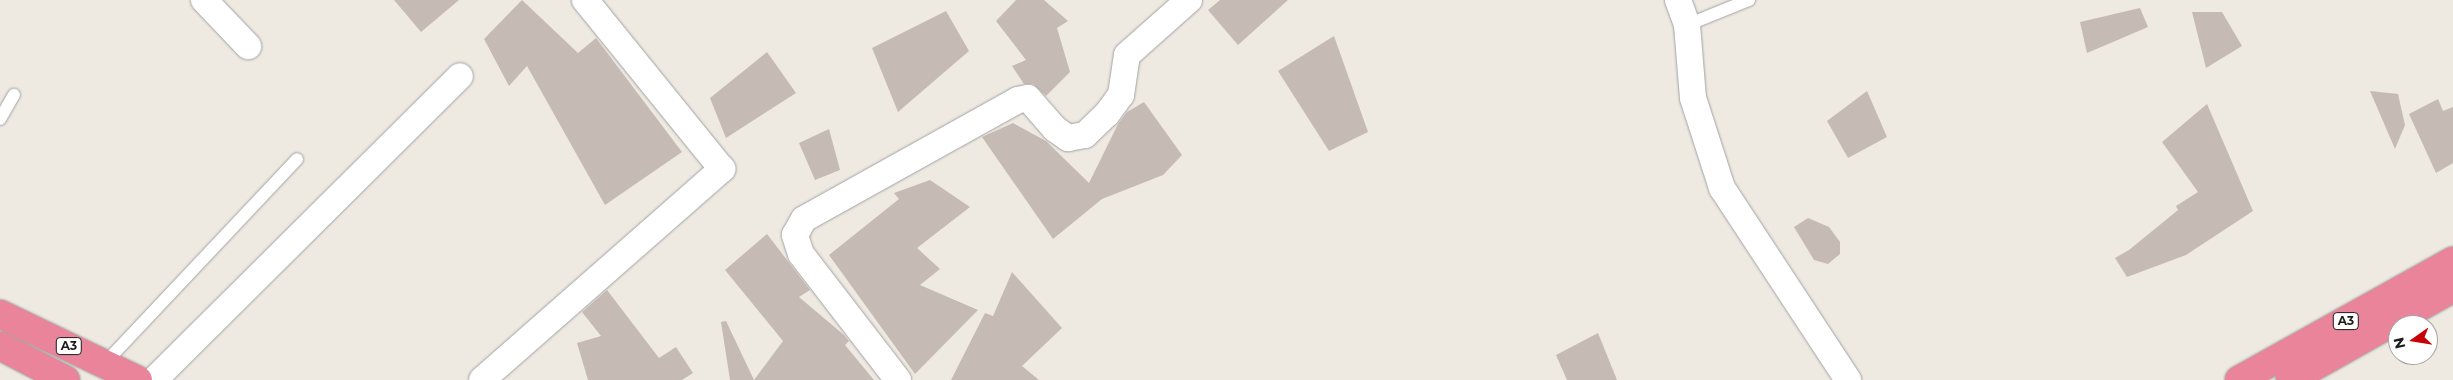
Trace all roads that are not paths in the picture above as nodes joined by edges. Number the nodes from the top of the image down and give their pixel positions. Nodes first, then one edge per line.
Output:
1 (204, 0) edge
2 (585, 0) edge
3 (1189, 0) edge
4 (1678, 0) edge
5 (1749, 0) edge
6 (1687, 25) junction
7 (248, 46) dead end
8 (460, 76) dead end
9 (14, 95) dead end
10 (0, 119) edge
11 (298, 159) dead end
12 (2453, 261) edge
13 (2453, 288) edge
14 (0, 314) edge
15 (0, 346) edge
16 (105, 363) junction
17 (66, 380) edge
18 (138, 380) edge
19 (154, 380) edge
20 (482, 380) edge
21 (898, 380) edge
22 (1848, 380) edge
23 (2239, 380) edge
24 (2290, 380) edge

1 - 7 street
2 - 20 street
3 - 21 street
4 - 6 street
5 - 6 lane
6 - 22 street
8 - 19 street
9 - 10 lane
11 - 16 lane
12 - 23 highway, A3
13 - 24 highway, A3
14 - 16 highway, A3
15 - 17 highway, A3
16 - 18 highway, A3

